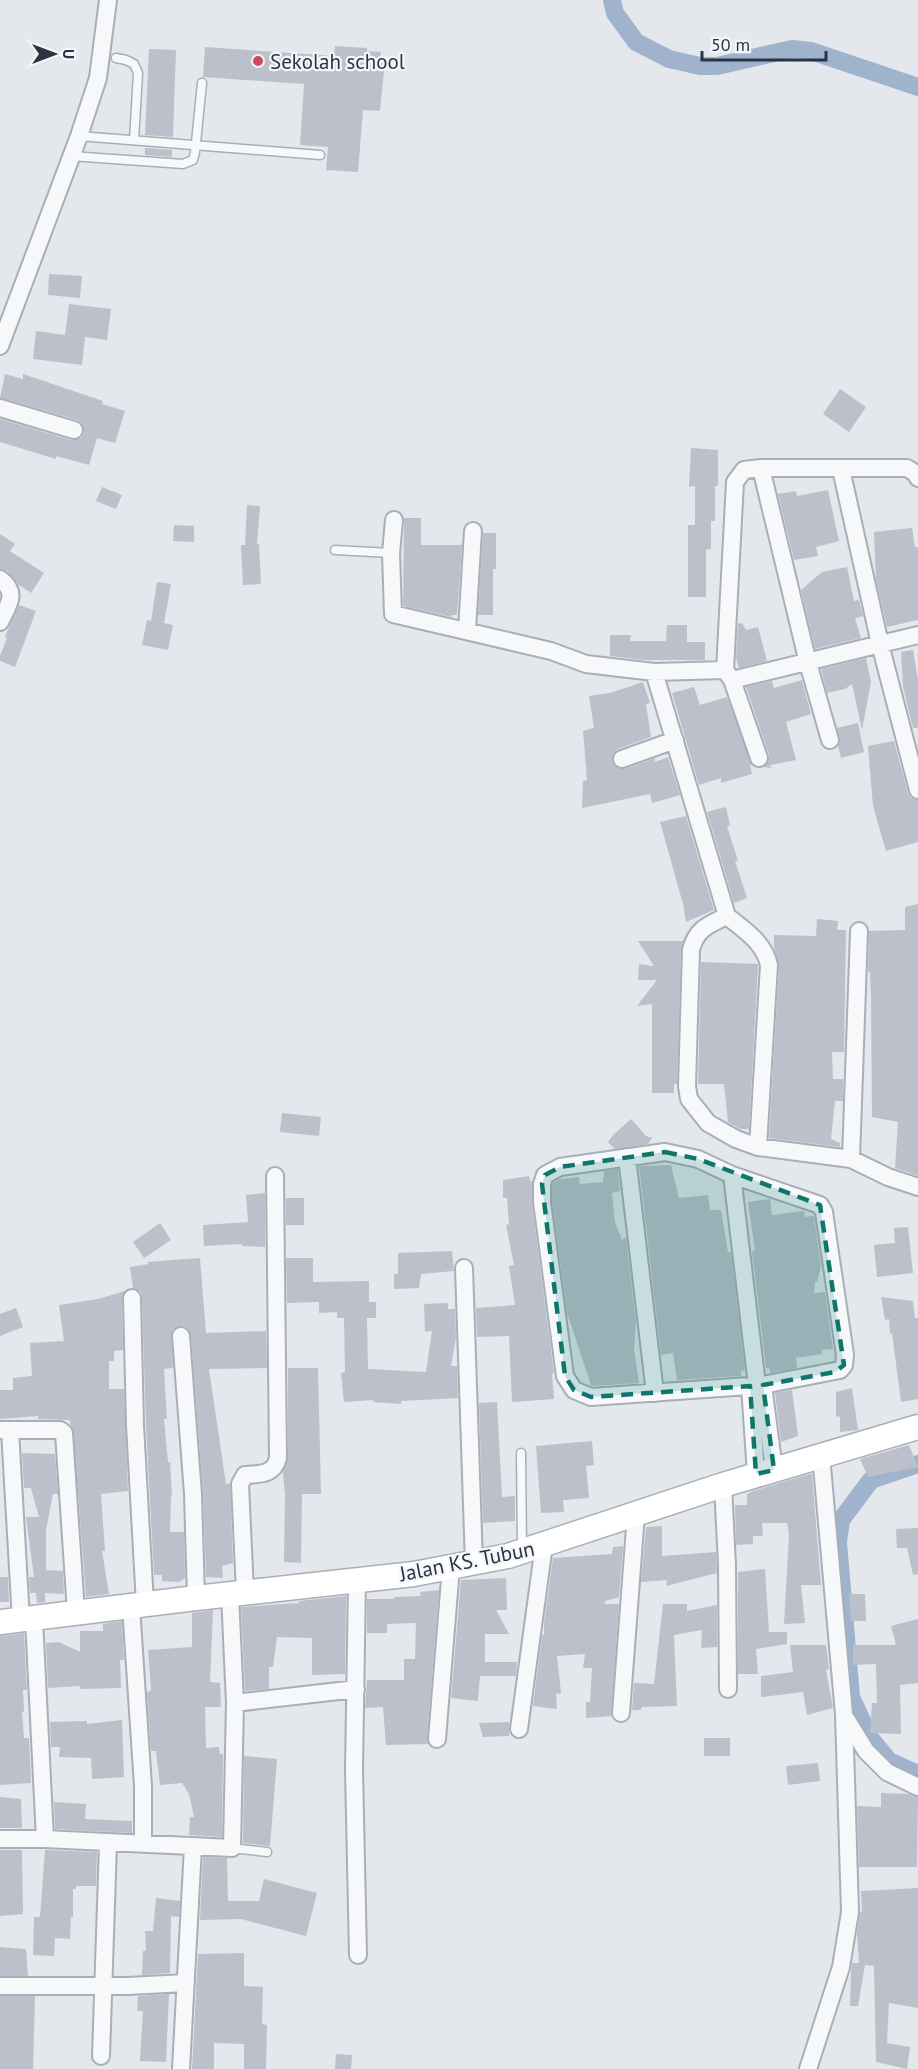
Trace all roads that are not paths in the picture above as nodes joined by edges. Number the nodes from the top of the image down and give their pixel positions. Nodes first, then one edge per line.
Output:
1 (108, 0) edge
2 (116, 58) dead end
3 (202, 83) dead end
4 (79, 135) junction
5 (134, 140) junction
6 (196, 144) junction
7 (320, 155) dead end
8 (71, 156) junction
9 (0, 346) edge
10 (0, 408) edge
11 (74, 430) dead end
12 (761, 468) junction
13 (841, 469) junction
14 (918, 478) edge
15 (394, 520) dead end
16 (473, 531) dead end
17 (335, 550) dead end
18 (391, 553) junction
19 (0, 579) edge
20 (0, 622) edge
21 (467, 630) junction
22 (918, 635) edge
23 (880, 644) junction
24 (808, 663) junction
25 (654, 672) junction
26 (729, 675) junction
27 (675, 740) junction
28 (830, 740) dead end
29 (759, 758) dead end
30 (622, 759) dead end
31 (918, 790) edge
32 (727, 916) junction
33 (859, 931) dead end
34 (758, 1147) junction
35 (627, 1157) junction
36 (851, 1159) junction
37 (732, 1175) junction
38 (275, 1176) dead end
39 (918, 1187) edge
40 (464, 1268) dead end
41 (132, 1298) dead end
42 (181, 1336) dead end
43 (757, 1385) junction
44 (655, 1393) junction
45 (918, 1427) edge
46 (5, 1430) edge
47 (521, 1453) dead end
48 (820, 1455) junction
49 (765, 1472) junction
50 (723, 1485) junction
51 (636, 1514) junction
52 (533, 1549) junction
53 (463, 1565) junction
54 (357, 1580) junction
55 (238, 1593) junction
56 (196, 1598) junction
57 (138, 1605) junction
58 (76, 1612) junction
59 (18, 1620) edge
60 (356, 1689) junction
61 (728, 1689) dead end
62 (235, 1703) junction
63 (621, 1713) dead end
64 (843, 1714) junction
65 (519, 1729) dead end
66 (437, 1739) dead end
67 (918, 1787) edge
68 (0, 1839) edge
69 (45, 1839) junction
70 (108, 1843) junction
71 (143, 1844) junction
72 (193, 1847) junction
73 (232, 1848) junction
74 (267, 1852) dead end
75 (358, 1955) dead end
76 (186, 1983) junction
77 (0, 1986) edge
78 (102, 1986) junction
79 (101, 2056) dead end
80 (182, 2069) edge
81 (808, 2069) edge

1 - 4 street
2 - 5 lane
3 - 6 lane
4 - 5 lane
4 - 8 street
5 - 6 lane
6 - 7 lane
6 - 8 lane
8 - 9 street
10 - 11 street
12 - 13 street
12 - 24 street
12 - 26 street
13 - 14 street
13 - 23 street
15 - 18 street
16 - 21 street
17 - 18 lane
18 - 21 street
19 - 20 street
21 - 25 street
22 - 23 street
23 - 24 street
23 - 31 street
24 - 26 street
24 - 28 street
25 - 26 street
25 - 27 street
26 - 29 street
27 - 30 street
27 - 32 street
32 - 34 street
32 - 34 street
33 - 36 street
34 - 36 street
35 - 37 street
35 - 44 street
35 - 44 street
36 - 39 street
37 - 43 street
37 - 43 street
38 - 55 street
40 - 53 street
41 - 57 street
42 - 56 street
43 - 44 street
43 - 49 street
45 - 48 street, Jalan KS. Tubun
46 - 58 street
46 - 59 street
47 - 52 lane
48 - 49 street, Jalan KS. Tubun
48 - 64 street
49 - 50 street, Jalan KS. Tubun
50 - 51 street, Jalan KS. Tubun
50 - 61 street
51 - 52 street, Jalan KS. Tubun
51 - 63 street
52 - 53 street, Jalan KS. Tubun
52 - 65 street
53 - 54 street, Jalan KS. Tubun
53 - 66 street
54 - 55 street, Jalan KS. Tubun
54 - 60 street
55 - 56 street, Jalan KS. Tubun
55 - 62 street
56 - 57 street, Jalan KS. Tubun
57 - 58 street, Jalan KS. Tubun
57 - 71 street
58 - 59 street, Jalan KS. Tubun
59 - 69 street
60 - 62 street
60 - 75 street
62 - 73 street
64 - 67 street
64 - 81 street
68 - 69 street
69 - 70 street
70 - 71 street
70 - 78 street
71 - 72 street
72 - 73 street
72 - 76 street
73 - 74 lane
76 - 78 street
76 - 80 street
77 - 78 street
78 - 79 street

